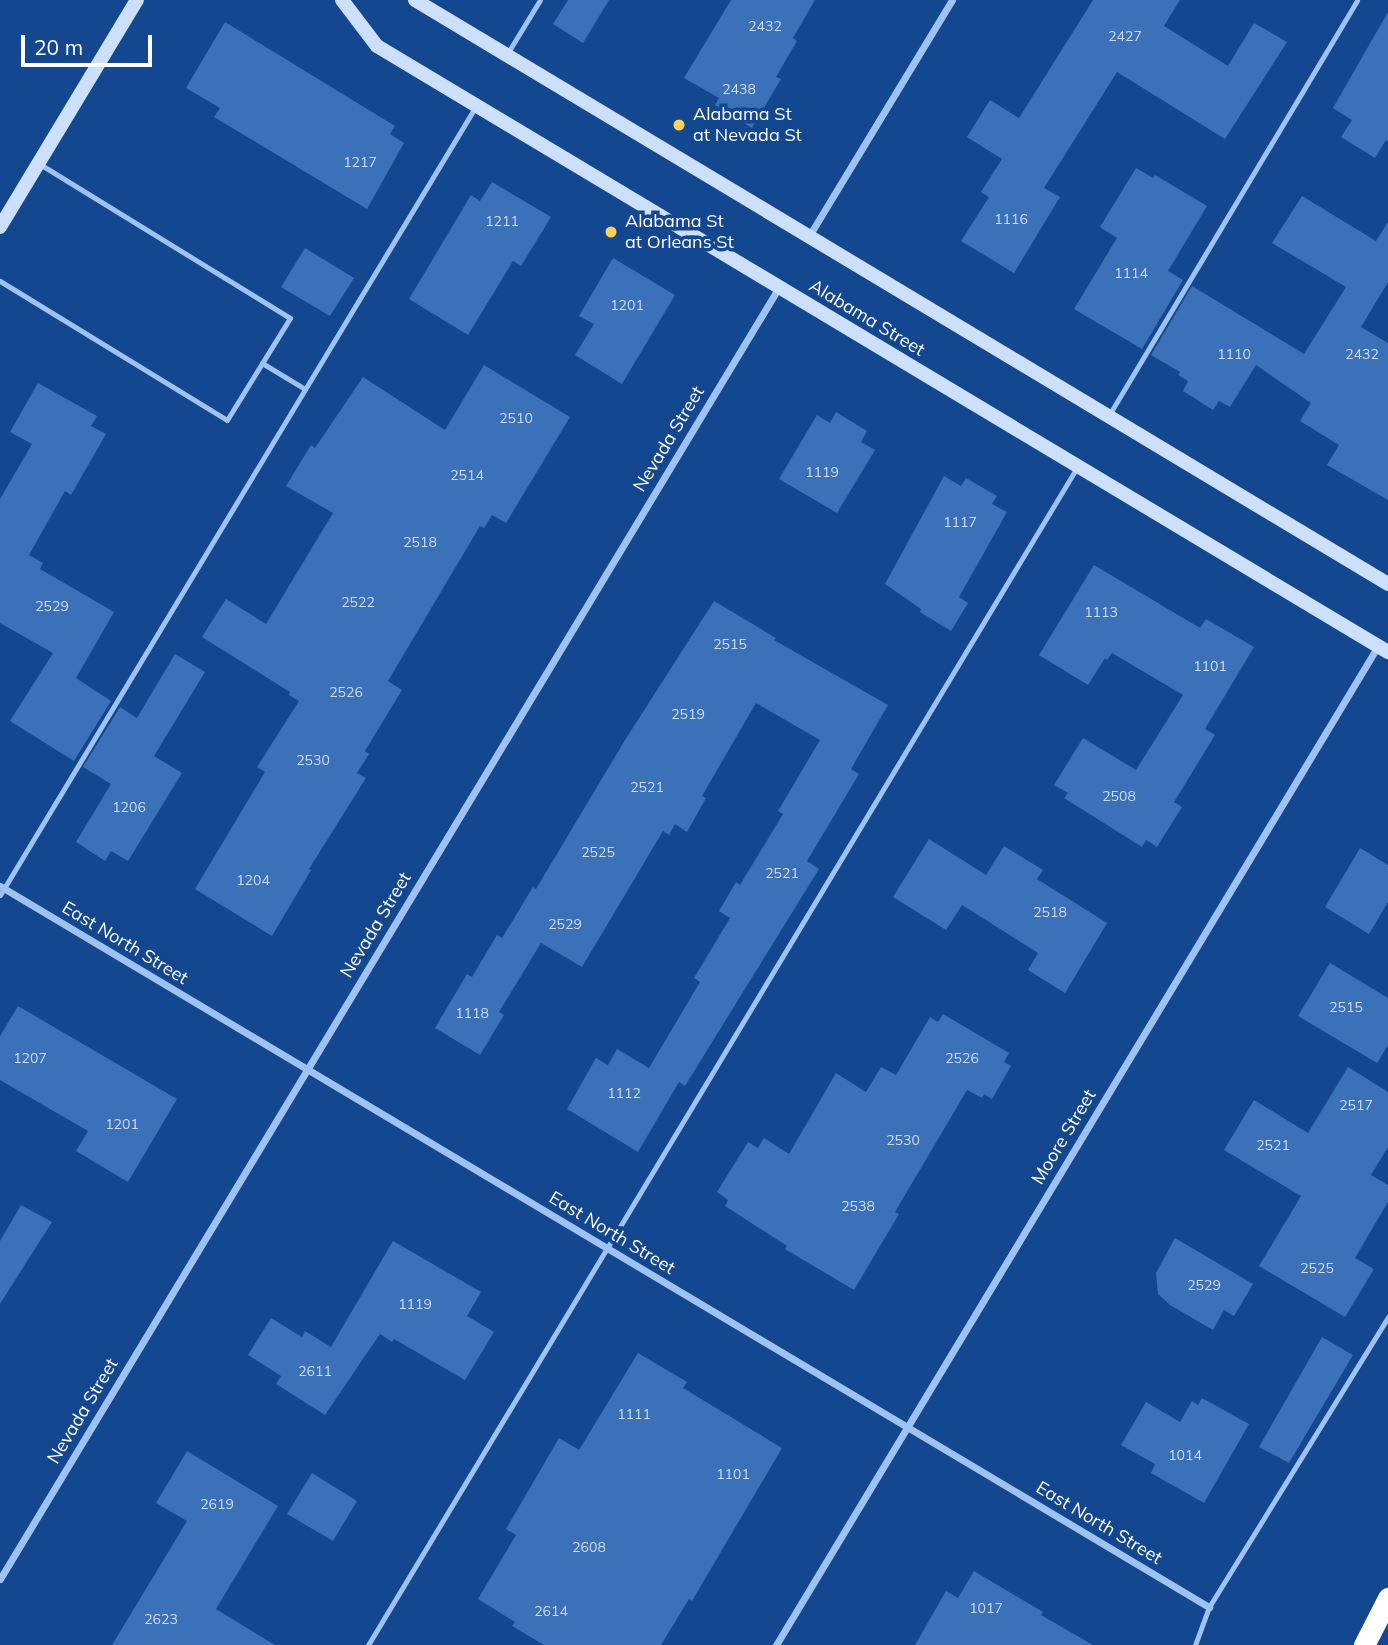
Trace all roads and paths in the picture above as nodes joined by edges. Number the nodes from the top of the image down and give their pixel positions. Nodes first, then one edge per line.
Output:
1 (137, 0) edge
2 (342, 0) edge
3 (415, 0) edge
4 (540, 0) edge
5 (952, 0) edge
6 (1357, 0) edge
7 (506, 55) junction
8 (476, 106) junction
9 (38, 163) junction
10 (0, 226) edge
11 (809, 237) junction
12 (0, 281) edge
13 (779, 287) junction
14 (262, 363) junction
15 (305, 389) junction
16 (1108, 416) junction
17 (1078, 466) junction
18 (1388, 584) edge
19 (1383, 649) edge
20 (1, 890) edge
21 (307, 1069) junction
22 (607, 1248) junction
23 (1388, 1317) edge
24 (907, 1427) junction
25 (0, 1579) edge
26 (1388, 1598) edge
27 (1209, 1607) junction
28 (368, 1645) edge
29 (776, 1645) edge
30 (1195, 1645) edge
31 (1363, 1645) edge

1 - 9 main road
2 - 8 main road, Alabama Street
3 - 7 main road
4 - 7 lane
5 - 11 street
6 - 16 lane
7 - 11 main road
8 - 13 main road, Alabama Street
8 - 15 lane
9 - 10 main road
9 - 14 lane
11 - 16 main road
12 - 14 lane
13 - 17 main road, Alabama Street
13 - 21 street, Nevada Street
14 - 15 lane
15 - 20 lane
16 - 18 main road
17 - 19 main road, Alabama Street
17 - 22 lane
19 - 24 street, Moore Street
20 - 21 street, East North Street
21 - 22 street, East North Street
21 - 25 street, Nevada Street
22 - 24 street, East North Street
22 - 28 lane
23 - 27 lane
24 - 27 street, East North Street
24 - 29 street, Moore Street
26 - 31 highway
27 - 30 lane

